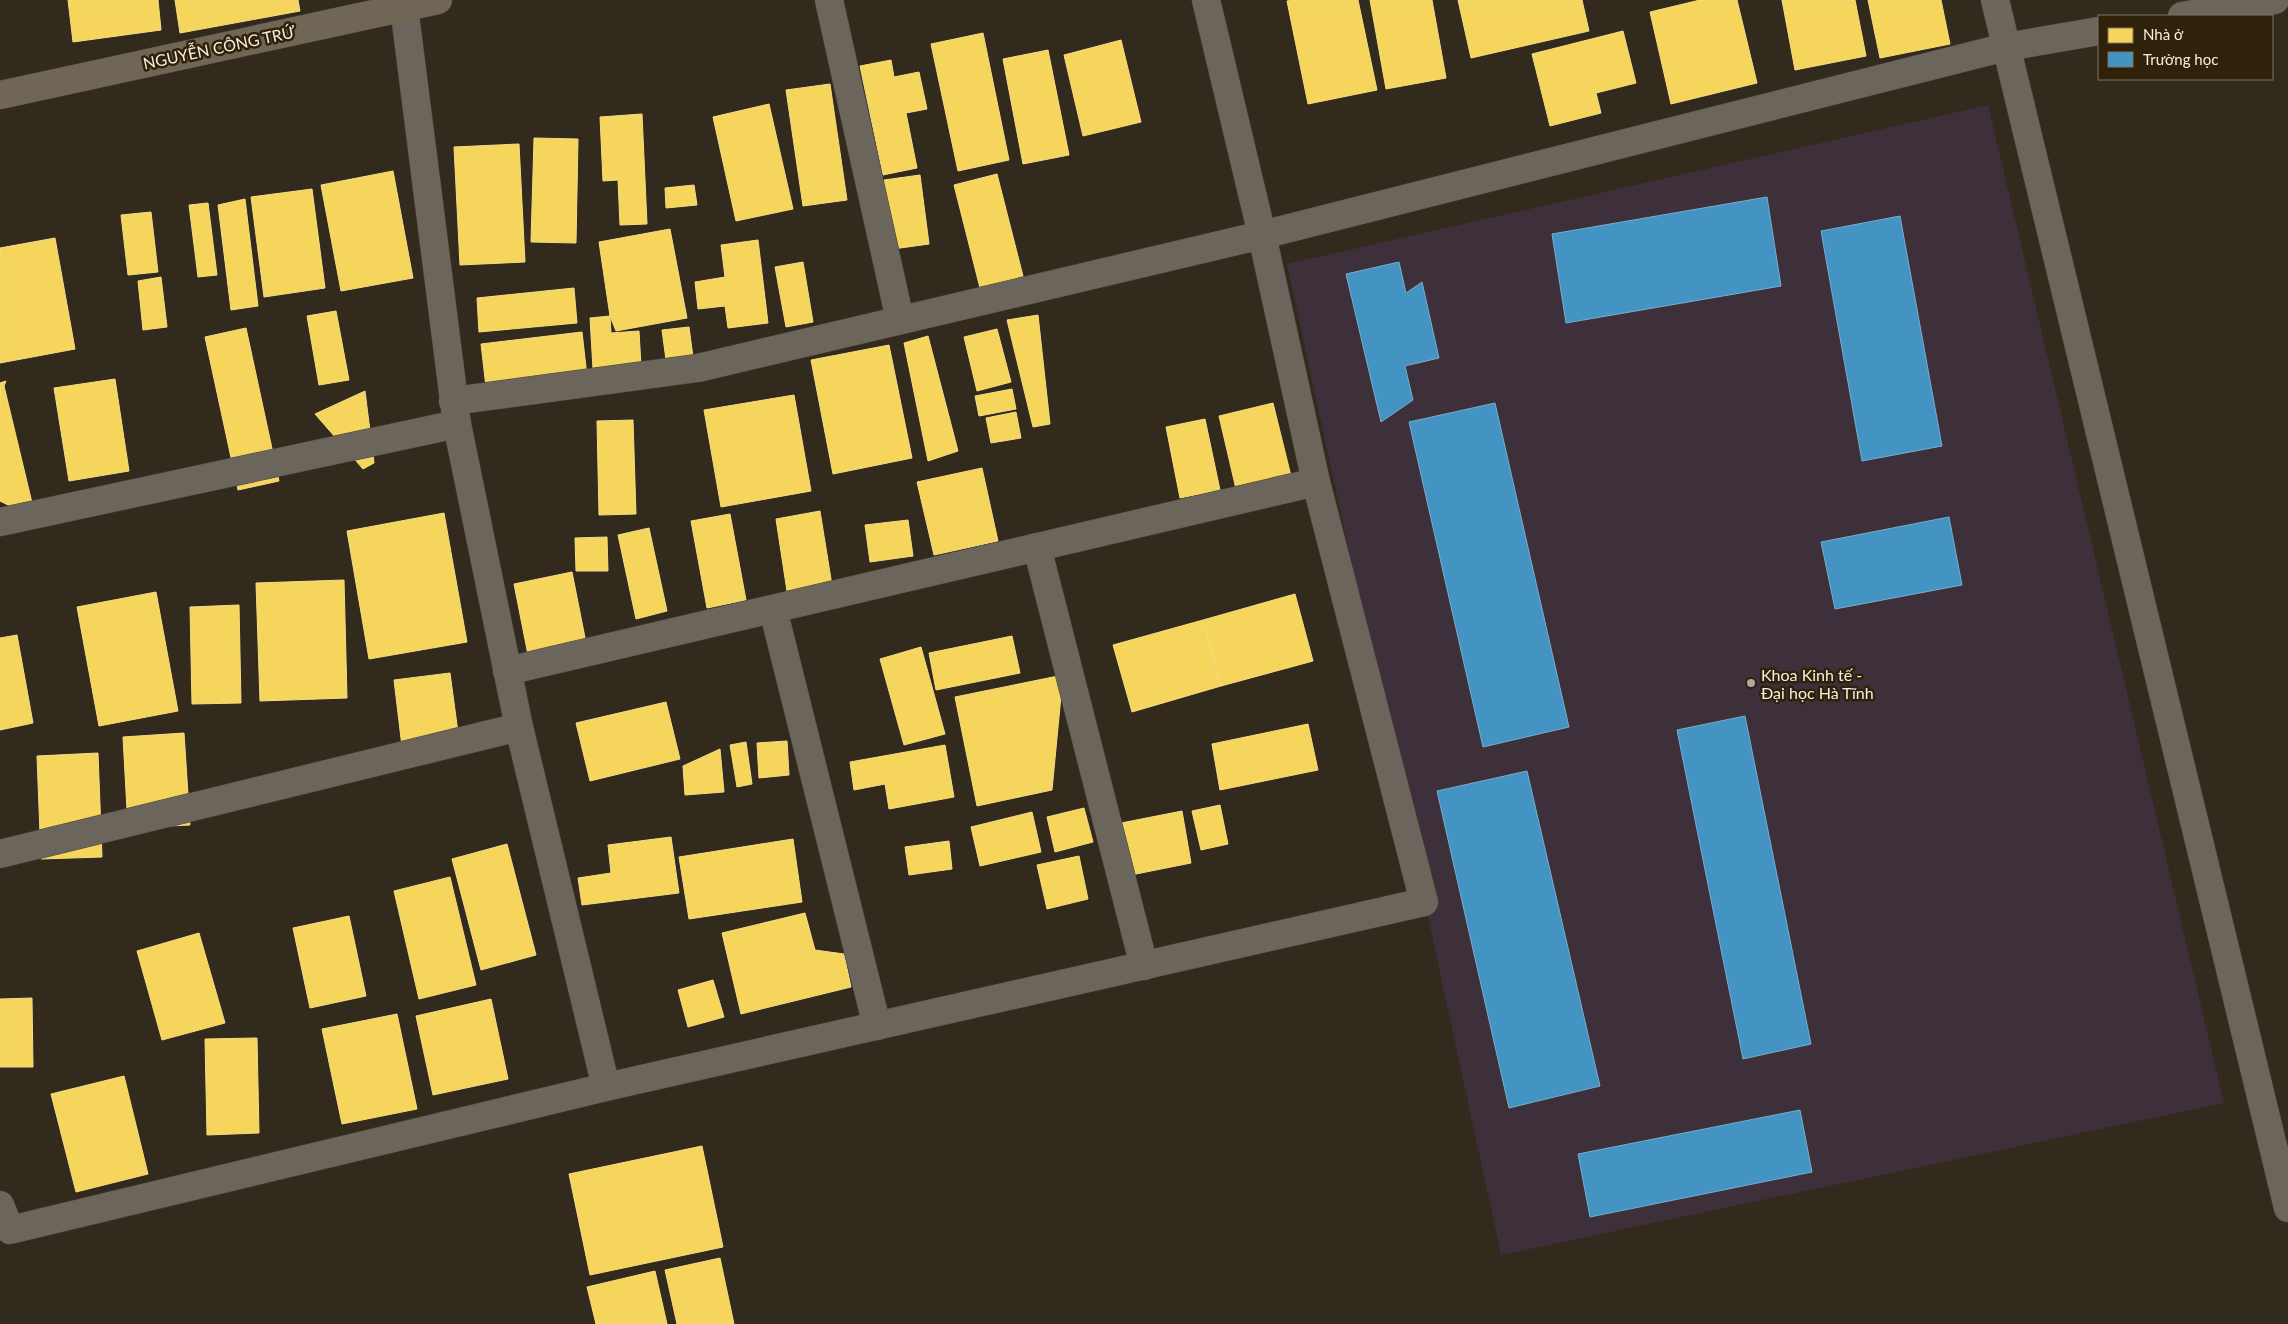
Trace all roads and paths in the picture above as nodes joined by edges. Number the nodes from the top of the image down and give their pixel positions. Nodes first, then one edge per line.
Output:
1 (438, 0) edge
2 (829, 0) edge
3 (1206, 0) edge
4 (1995, 0) edge
5 (2275, 0) edge
6 (404, 7) junction
7 (2188, 15) edge
8 (2098, 31) edge
9 (2006, 47) junction
10 (0, 95) edge
11 (1262, 235) junction
12 (900, 320) junction
13 (455, 412) junction
14 (1316, 482) junction
15 (0, 522) edge
16 (1037, 547) junction
17 (773, 608) junction
18 (507, 670) junction
19 (519, 727) junction
20 (0, 854) edge
21 (1144, 966) junction
22 (877, 1026) junction
23 (606, 1087) junction
24 (0, 1205) edge
25 (2288, 1208) edge

1 - 6 main road, NGUYỄN CÔNG TRỨ
2 - 12 street
3 - 11 street
4 - 9 street
5 - 7 street
6 - 10 main road, NGUYỄN CÔNG TRỨ
6 - 13 street
8 - 9 street
9 - 11 street
9 - 25 street
11 - 12 street
11 - 14 street
12 - 13 street
13 - 15 street
13 - 18 street
14 - 16 street
14 - 21 street
16 - 17 street
16 - 21 street
17 - 18 street
17 - 22 street
18 - 19 street
19 - 20 street
19 - 23 street
21 - 22 street
22 - 23 street
23 - 24 street

